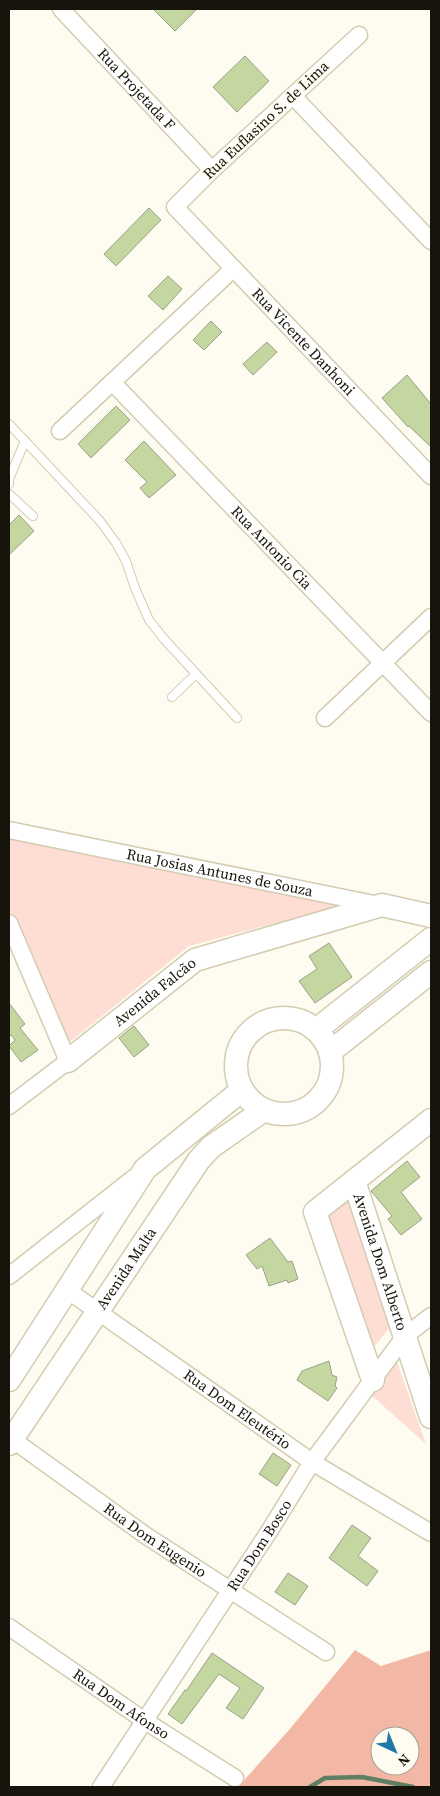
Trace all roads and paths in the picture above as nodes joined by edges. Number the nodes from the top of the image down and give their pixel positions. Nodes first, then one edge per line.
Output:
1 (61, 9) edge
2 (359, 35) dead end
3 (293, 96) junction
4 (212, 170) junction
5 (175, 207) joint
6 (431, 241) edge
7 (233, 270) junction
8 (112, 382) junction
9 (9, 424) edge
10 (60, 430) dead end
11 (26, 441) junction
12 (431, 476) edge
13 (9, 484) edge
14 (9, 494) edge
15 (32, 516) dead end
16 (431, 618) edge
17 (383, 663) junction
18 (196, 674) junction
19 (172, 697) dead end
20 (431, 713) edge
21 (237, 718) dead end
22 (325, 718) dead end
23 (9, 830) edge
24 (382, 905) junction
25 (431, 916) edge
26 (9, 923) edge
27 (431, 939) edge
28 (431, 972) edge
29 (316, 1030) junction
30 (330, 1052) junction
31 (68, 1061) junction
32 (242, 1090) junction
33 (9, 1106) edge
34 (264, 1110) junction
35 (431, 1120) edge
36 (145, 1169) junction
37 (354, 1180) junction
38 (9, 1276) edge
39 (67, 1290) junction
40 (99, 1311) junction
41 (431, 1316) edge
42 (405, 1336) junction
43 (9, 1380) edge
44 (373, 1380) junction
45 (431, 1417) edge
46 (10, 1440) edge
47 (312, 1462) junction
48 (431, 1533) edge
49 (231, 1589) junction
50 (9, 1628) edge
51 (326, 1652) dead end
52 (145, 1721) junction
53 (235, 1778) dead end
54 (101, 1787) edge

1 - 4 street, Rua Projetada F
2 - 3 street, Rua Euflasino S. de Lima
3 - 4 street, Rua Euflasino S. de Lima
3 - 6 street
4 - 5 street, Rua Euflasino S. de Lima
5 - 7 street, Rua Vicente Danhoni
7 - 8 street
7 - 12 street, Rua Vicente Danhoni
8 - 10 street
8 - 17 street, Rua Antonio Cia
9 - 11 lane
11 - 13 lane
11 - 18 lane
14 - 15 lane
16 - 17 street
17 - 20 street, Rua Antonio Cia
17 - 22 street
18 - 19 lane
18 - 21 lane
23 - 24 street, Rua Josias Antunes de Souza
24 - 25 street, Rua Josias Antunes de Souza
24 - 31 street, Avenida Falcão
26 - 31 street
27 - 29 street
28 - 30 street
29 - 30 street
29 - 32 street
30 - 34 street
31 - 33 street, Avenida Falcão
32 - 34 street
32 - 36 street
34 - 40 street, Avenida Malta
35 - 37 street
36 - 38 street
36 - 39 street
37 - 42 street, Avenida Dom Alberto
37 - 44 street, Avenida Dom Alberto
39 - 40 street, Rua Dom Eleutério
39 - 43 street
40 - 46 street, Avenida Malta
40 - 47 street, Rua Dom Eleutério
41 - 42 street, Rua Dom Bosco
42 - 44 street, Rua Dom Bosco
42 - 45 street, Avenida Dom Alberto
44 - 47 street, Rua Dom Bosco
46 - 49 street, Rua Dom Eugenio
47 - 48 street, Rua Dom Eleutério
47 - 49 street, Rua Dom Bosco
49 - 51 street, Rua Dom Eugenio
49 - 52 street, Rua Dom Bosco
50 - 52 street, Rua Dom Afonso
52 - 53 street, Rua Dom Afonso
52 - 54 street, Rua Dom Bosco

